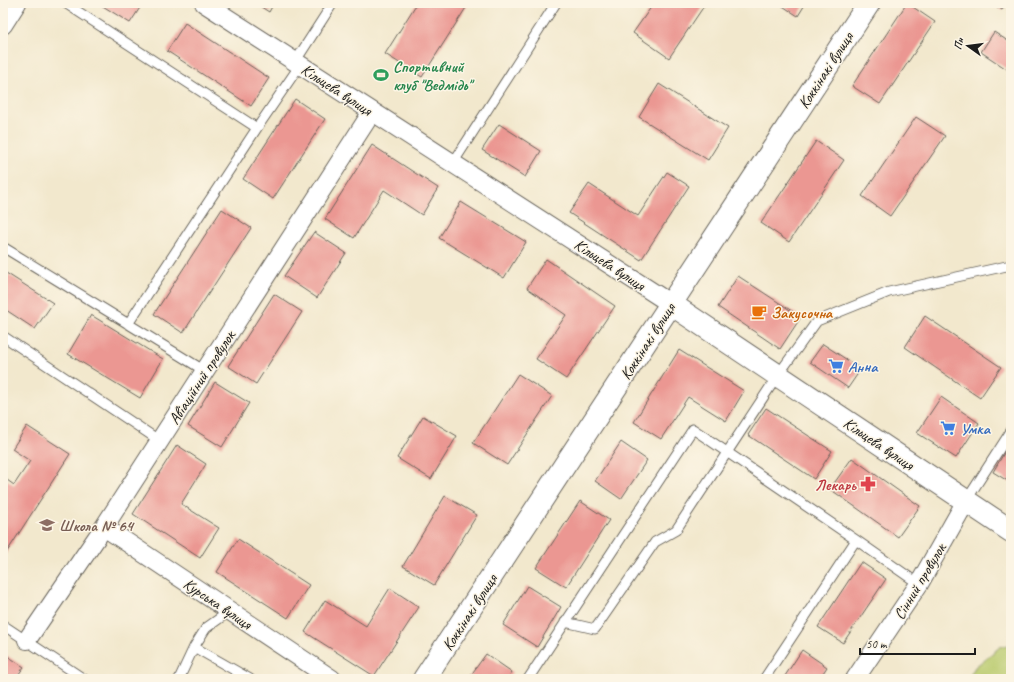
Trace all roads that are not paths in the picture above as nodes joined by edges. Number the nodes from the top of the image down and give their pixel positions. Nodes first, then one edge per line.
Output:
1 (17, 3) edge
2 (65, 3) edge
3 (204, 3) edge
4 (333, 3) edge
5 (556, 3) edge
6 (869, 3) edge
7 (3, 25) edge
8 (298, 63) junction
9 (372, 112) junction
10 (257, 128) junction
11 (453, 163) junction
12 (3, 247) edge
13 (1011, 265) edge
14 (672, 304) junction
15 (128, 324) junction
16 (3, 336) edge
17 (205, 371) junction
18 (778, 375) junction
19 (1011, 431) edge
20 (160, 441) junction
21 (728, 452) junction
22 (966, 501) junction
23 (104, 527) junction
24 (1011, 531) edge
25 (856, 540) junction
26 (919, 584) junction
27 (230, 611) junction
28 (565, 622) junction
29 (3, 625) edge
30 (27, 640) junction
31 (194, 647) junction
32 (84, 679) edge
33 (179, 679) edge
34 (250, 679) edge
35 (332, 679) edge
36 (424, 679) edge
37 (528, 679) edge
38 (764, 679) edge
39 (855, 679) edge

1 - 7 street
2 - 10 lane
3 - 8 street, Кільцева вулиця
4 - 8 lane
5 - 11 lane
6 - 14 street, Коккінакі вулиця
8 - 9 street, Кільцева вулиця
8 - 10 lane
9 - 11 street, Кільцева вулиця
9 - 17 street, Авіаційний провулок
10 - 15 lane
11 - 14 street, Кільцева вулиця
12 - 15 lane
13 - 18 lane
14 - 18 street, Кільцева вулиця
14 - 36 street, Коккінакі вулиця
15 - 17 lane
16 - 20 lane
17 - 20 street, Авіаційний провулок
18 - 21 lane
18 - 22 street, Кільцева вулиця
19 - 22 lane
20 - 23 street, Авіаційний провулок
21 - 25 lane
21 - 28 lane
21 - 28 lane
22 - 24 street, Кільцева вулиця
22 - 26 street, Сінний провулок
23 - 27 street, Курська вулиця
23 - 30 street, Авіаційний провулок
25 - 26 lane
25 - 38 lane
26 - 39 street, Сінний провулок
27 - 31 lane
27 - 35 street, Курська вулиця
28 - 37 lane
29 - 30 lane
30 - 32 lane
31 - 33 lane
31 - 34 lane

